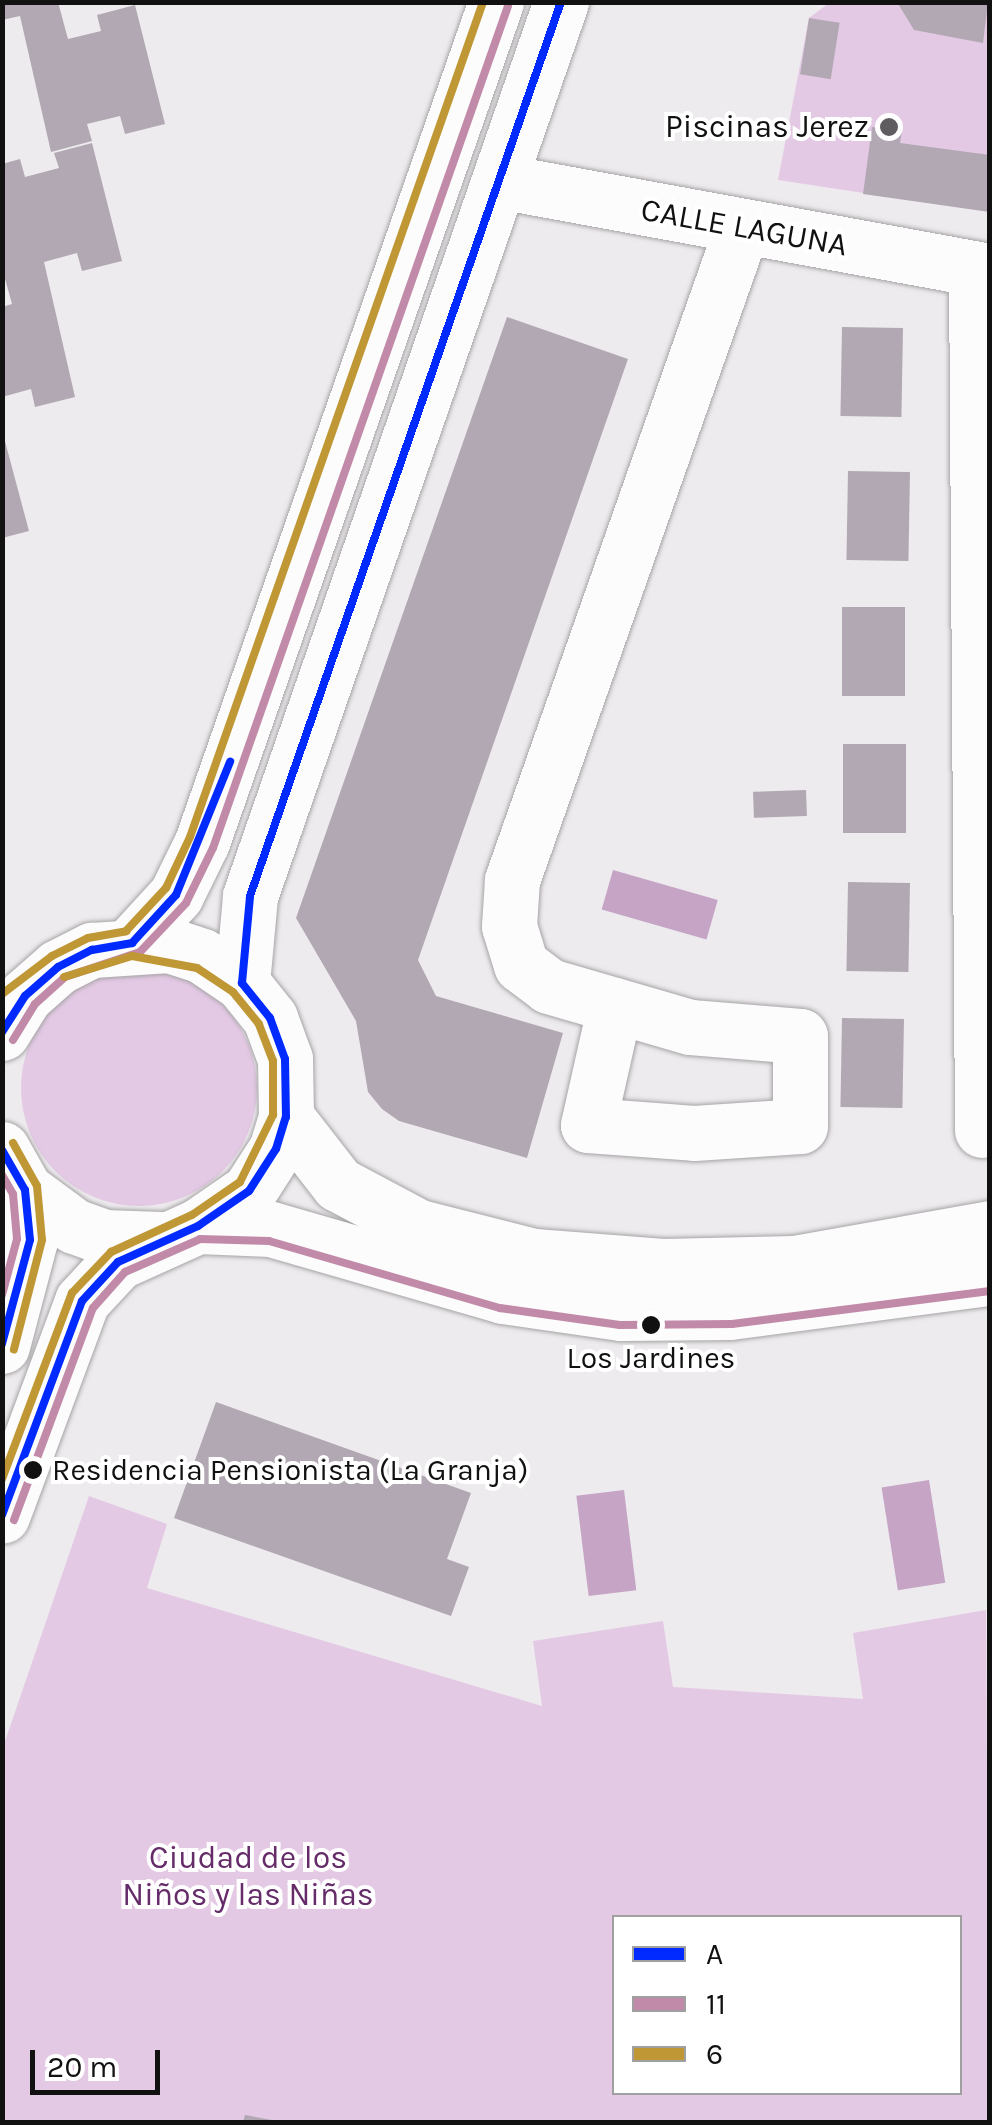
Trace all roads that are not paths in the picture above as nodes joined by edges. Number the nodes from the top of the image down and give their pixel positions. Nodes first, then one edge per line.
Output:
1 (496, 2) edge
2 (561, 2) edge
3 (499, 181) junction
4 (742, 230) junction
5 (983, 270) edge
6 (132, 943) junction
7 (242, 983) junction
8 (615, 1006) dead end
9 (10, 1013) edge
10 (286, 1117) junction
11 (982, 1130) dead end
12 (11, 1169) edge
13 (990, 1228) edge
14 (179, 1233) junction
15 (990, 1278) edge
16 (2, 1346) edge
17 (2, 1516) edge

1 - 6 main road
2 - 3 main road
3 - 4 main road, CALLE LAGUNA
3 - 7 main road
4 - 5 main road, CALLE LAGUNA
4 - 8 main road
5 - 11 main road
6 - 7 main road
6 - 9 main road
7 - 10 main road
10 - 13 main road
10 - 14 main road
12 - 14 main road
12 - 16 main road
14 - 15 main road
14 - 17 main road

